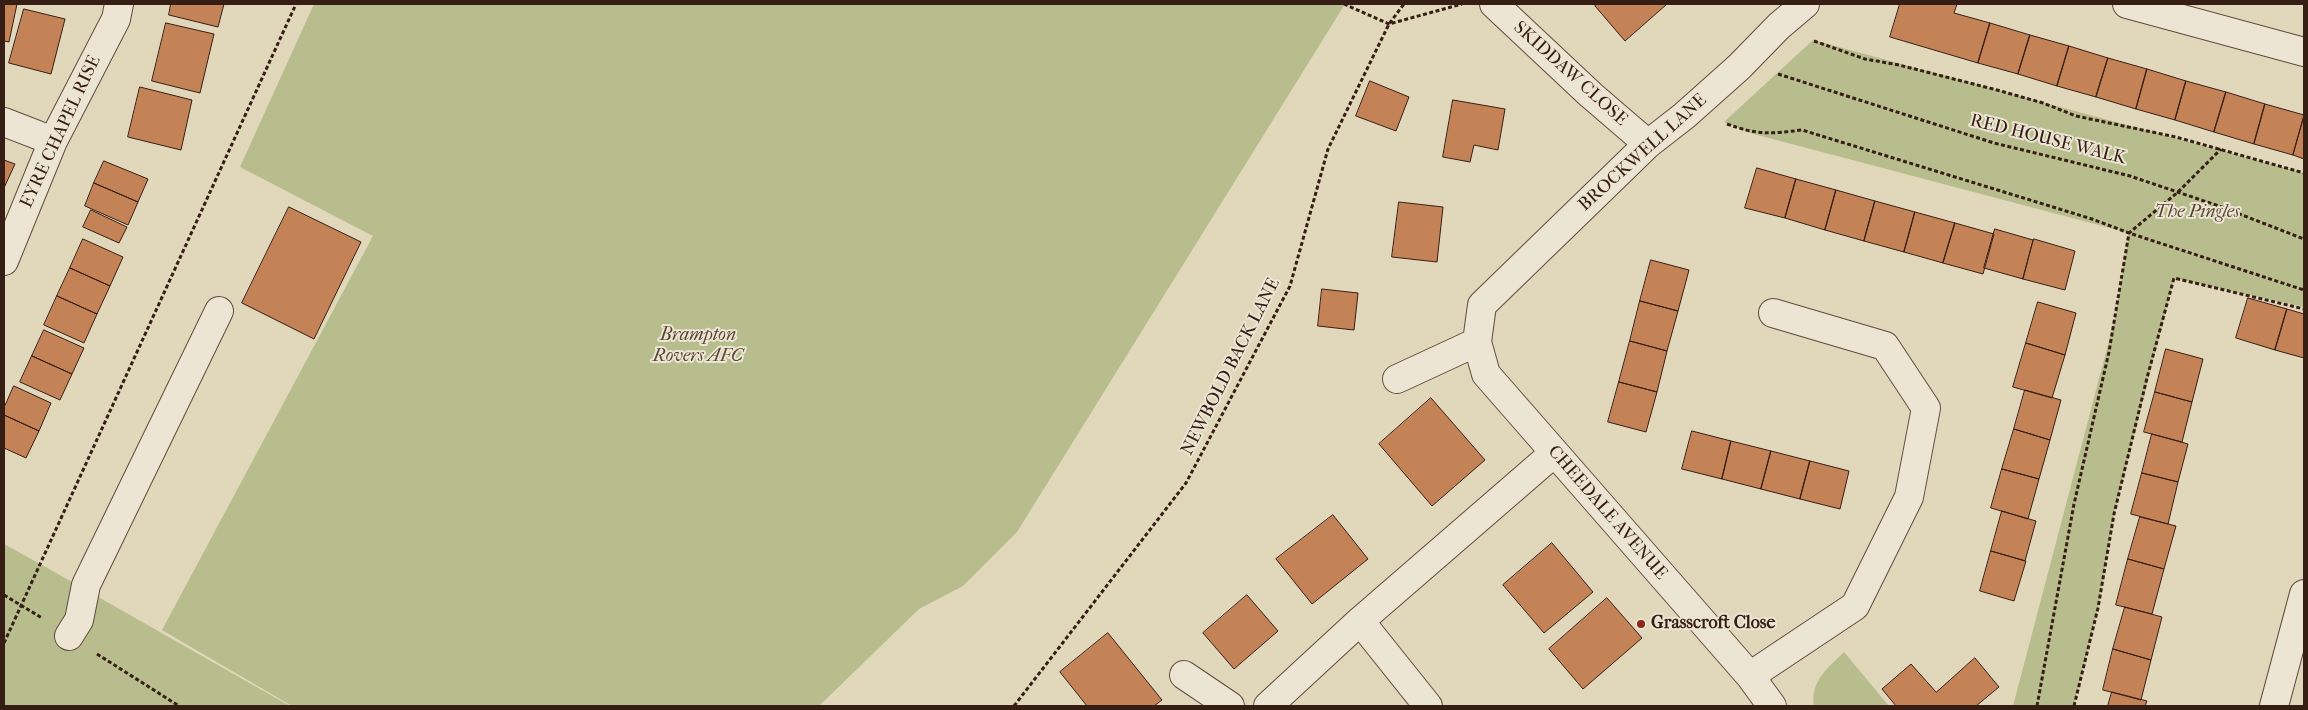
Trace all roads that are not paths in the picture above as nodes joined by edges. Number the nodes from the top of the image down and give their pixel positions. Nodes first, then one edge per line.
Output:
1 (119, 4) edge
2 (1494, 4) edge
3 (1805, 4) edge
4 (2127, 4) edge
5 (2304, 52) edge
6 (4, 122) edge
7 (53, 141) junction
8 (1648, 144) junction
9 (4, 261) edge
10 (1482, 305) joint
11 (219, 311) dead end
12 (1773, 313) dead end
13 (1477, 342) junction
14 (1397, 379) dead end
15 (1554, 453) junction
16 (2304, 594) edge
17 (1360, 621) junction
18 (69, 636) dead end
19 (2295, 660) edge
20 (1184, 676) dead end
21 (1750, 676) junction
22 (1230, 706) edge
23 (1268, 706) edge
24 (1428, 706) edge
25 (1772, 706) edge
26 (2274, 706) edge

1 - 7 street, EYRE CHAPEL RISE
2 - 8 street, SKIDDAW CLOSE
3 - 8 street, BROCKWELL LANE
4 - 5 street
6 - 7 street
7 - 9 street, EYRE CHAPEL RISE
8 - 10 street, BROCKWELL LANE
10 - 13 street, CHEEDALE AVENUE
11 - 18 street
12 - 21 street
13 - 14 street
13 - 15 street, CHEEDALE AVENUE
15 - 17 street
15 - 21 street, CHEEDALE AVENUE
16 - 19 street
17 - 23 street
17 - 24 street
19 - 26 street
20 - 22 street
21 - 25 street, CHEEDALE AVENUE

